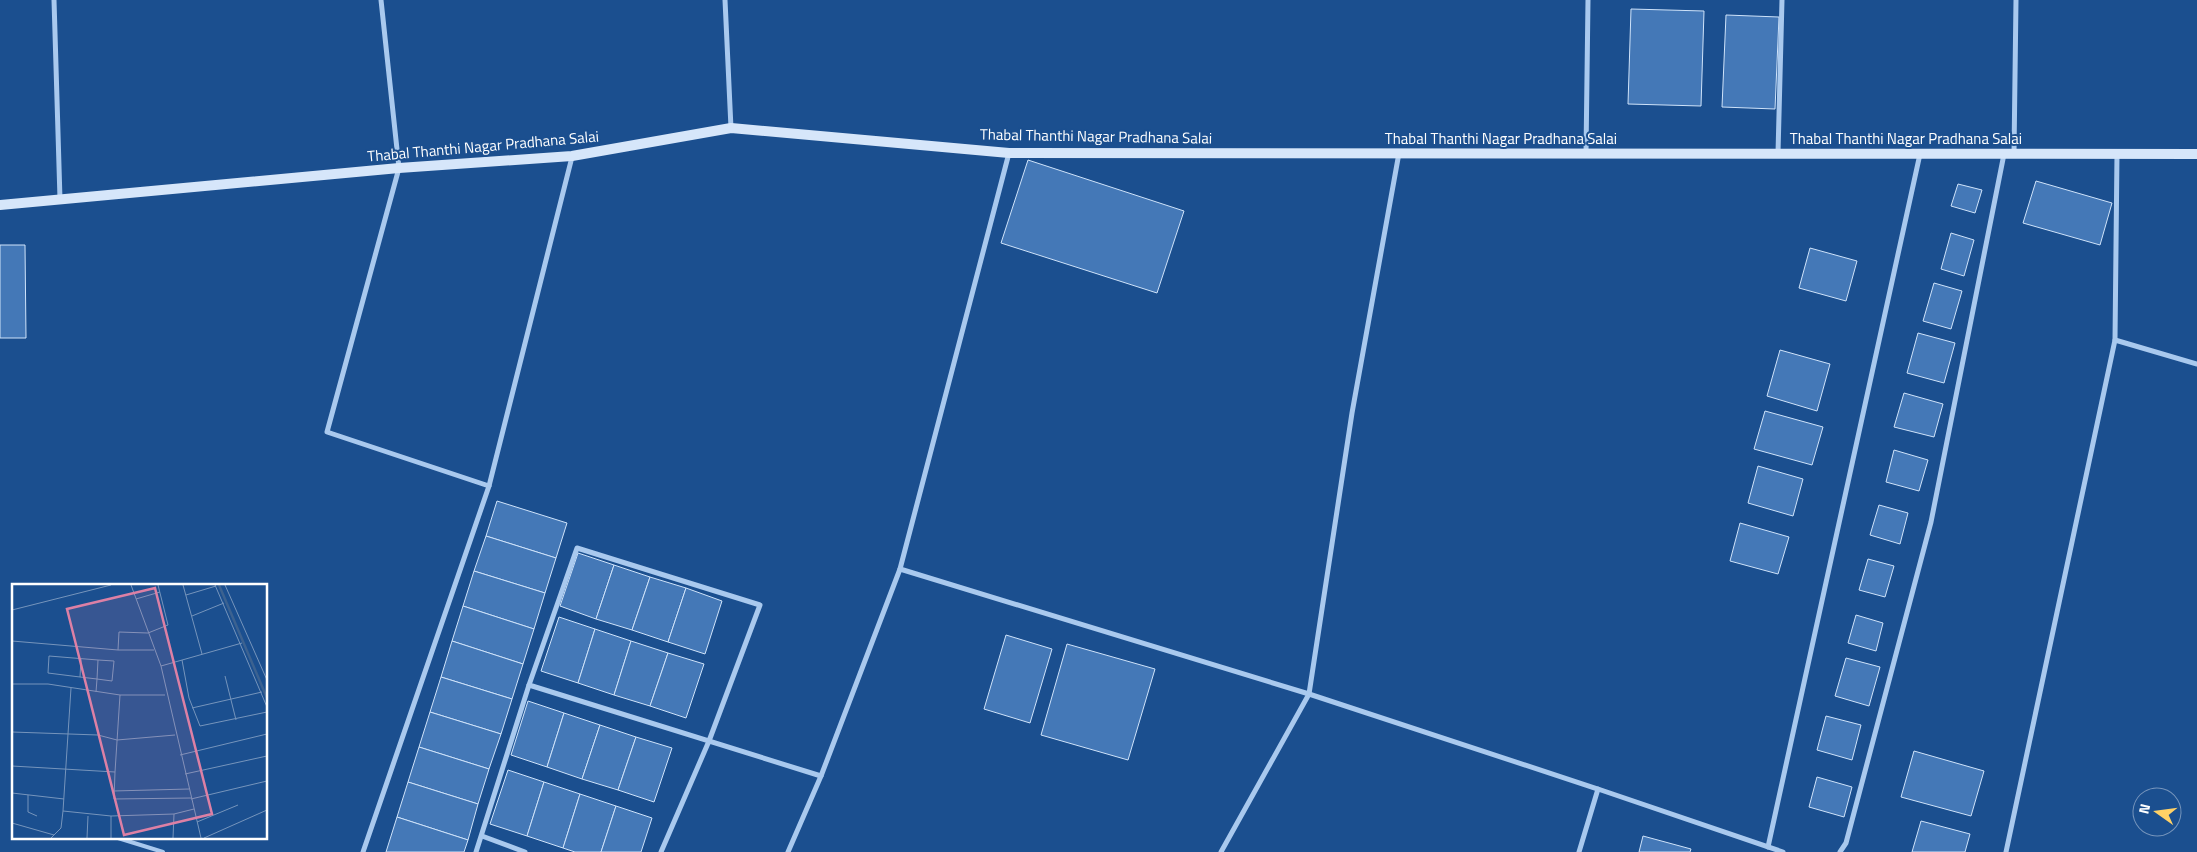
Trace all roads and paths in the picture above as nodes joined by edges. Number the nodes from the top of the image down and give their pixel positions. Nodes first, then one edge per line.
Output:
1 (54, 0) edge
2 (381, 0) edge
3 (725, 0) edge
4 (1588, 0) edge
5 (1782, 0) edge
6 (2016, 0) edge
7 (731, 128) junction
8 (1009, 153) junction
9 (1399, 153) junction
10 (1586, 153) junction
11 (1778, 153) junction
12 (2009, 153) junction
13 (1920, 154) junction
14 (2116, 154) junction
15 (2197, 154) edge
16 (572, 156) junction
17 (399, 168) junction
18 (60, 199) junction
19 (0, 205) edge
20 (2116, 340) junction
21 (2197, 364) edge
22 (489, 486) junction
23 (900, 569) junction
24 (529, 685) junction
25 (1309, 694) junction
26 (709, 741) junction
27 (821, 776) junction
28 (1598, 788) junction
29 (482, 836) junction
30 (124, 840) edge
31 (1768, 847) junction
32 (163, 852) edge
33 (363, 852) edge
34 (476, 852) edge
35 (525, 852) edge
36 (661, 852) edge
37 (788, 852) edge
38 (1221, 852) edge
39 (1579, 852) edge
40 (1783, 852) edge
41 (1840, 852) edge
42 (2006, 852) edge

1 - 18 street
2 - 17 street
3 - 7 street
4 - 10 street
5 - 11 street
6 - 12 street
7 - 8 main road, Thabal Thanthi Nagar Pradhana Salai
7 - 16 main road, Thabal Thanthi Nagar Pradhana Salai
8 - 9 main road, Thabal Thanthi Nagar Pradhana Salai
8 - 23 street
9 - 10 main road, Thabal Thanthi Nagar Pradhana Salai
9 - 25 street
10 - 11 main road, Thabal Thanthi Nagar Pradhana Salai
11 - 13 main road, Thabal Thanthi Nagar Pradhana Salai
12 - 13 main road, Thabal Thanthi Nagar Pradhana Salai
12 - 14 main road, Thabal Thanthi Nagar Pradhana Salai
12 - 41 street
13 - 31 street
14 - 15 main road, Thabal Thanthi Nagar Pradhana Salai
14 - 20 street
16 - 17 main road, Thabal Thanthi Nagar Pradhana Salai
16 - 22 street
17 - 18 main road, Thabal Thanthi Nagar Pradhana Salai
17 - 22 street
18 - 19 main road, Thabal Thanthi Nagar Pradhana Salai
20 - 21 street
20 - 42 street
22 - 33 street
23 - 25 street
23 - 27 street
24 - 26 street
24 - 26 street
24 - 29 street
25 - 28 street
25 - 38 street
26 - 27 street
26 - 36 street
27 - 37 street
28 - 31 street
28 - 39 street
29 - 34 street
29 - 35 street
30 - 32 lane
31 - 40 street

